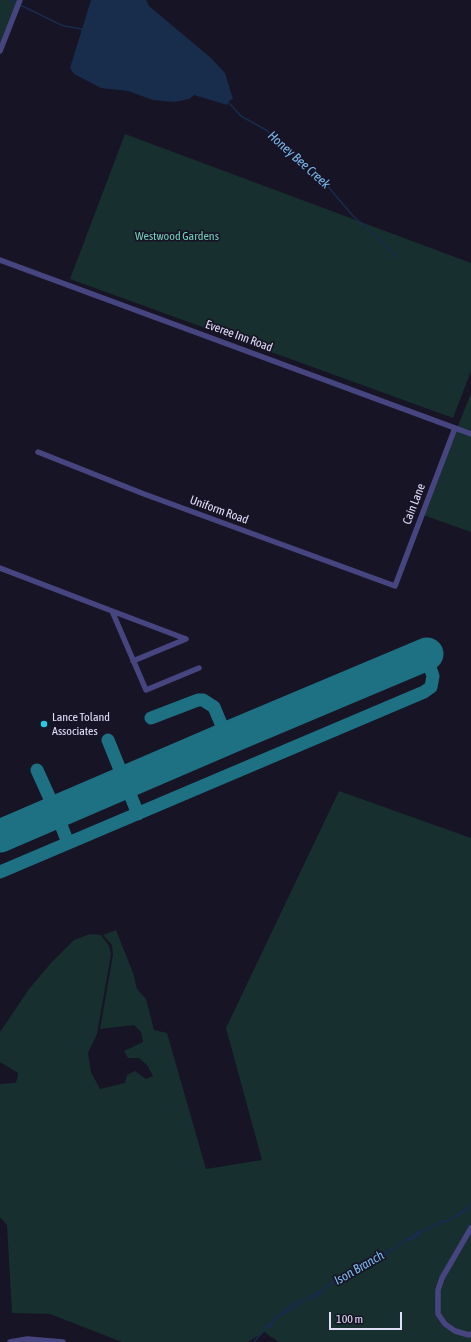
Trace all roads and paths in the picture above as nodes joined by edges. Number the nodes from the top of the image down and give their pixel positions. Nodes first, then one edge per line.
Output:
1 (20, 0) edge
2 (0, 51) edge
3 (0, 260) edge
4 (455, 428) junction
5 (471, 434) edge
6 (38, 452) dead end
7 (0, 568) edge
8 (394, 585) joint
9 (112, 611) junction
10 (133, 661) junction
11 (199, 668) dead end
12 (471, 1228) edge
13 (471, 1334) edge
14 (10, 1342) edge
15 (62, 1342) edge

1 - 2 street
3 - 4 street, Everee Inn Road
4 - 5 street, Everee Inn Road
4 - 8 street, Cain Lane
6 - 8 street, Uniform Road
7 - 9 street
9 - 10 street
9 - 10 street
10 - 11 street
12 - 13 street
14 - 15 street

